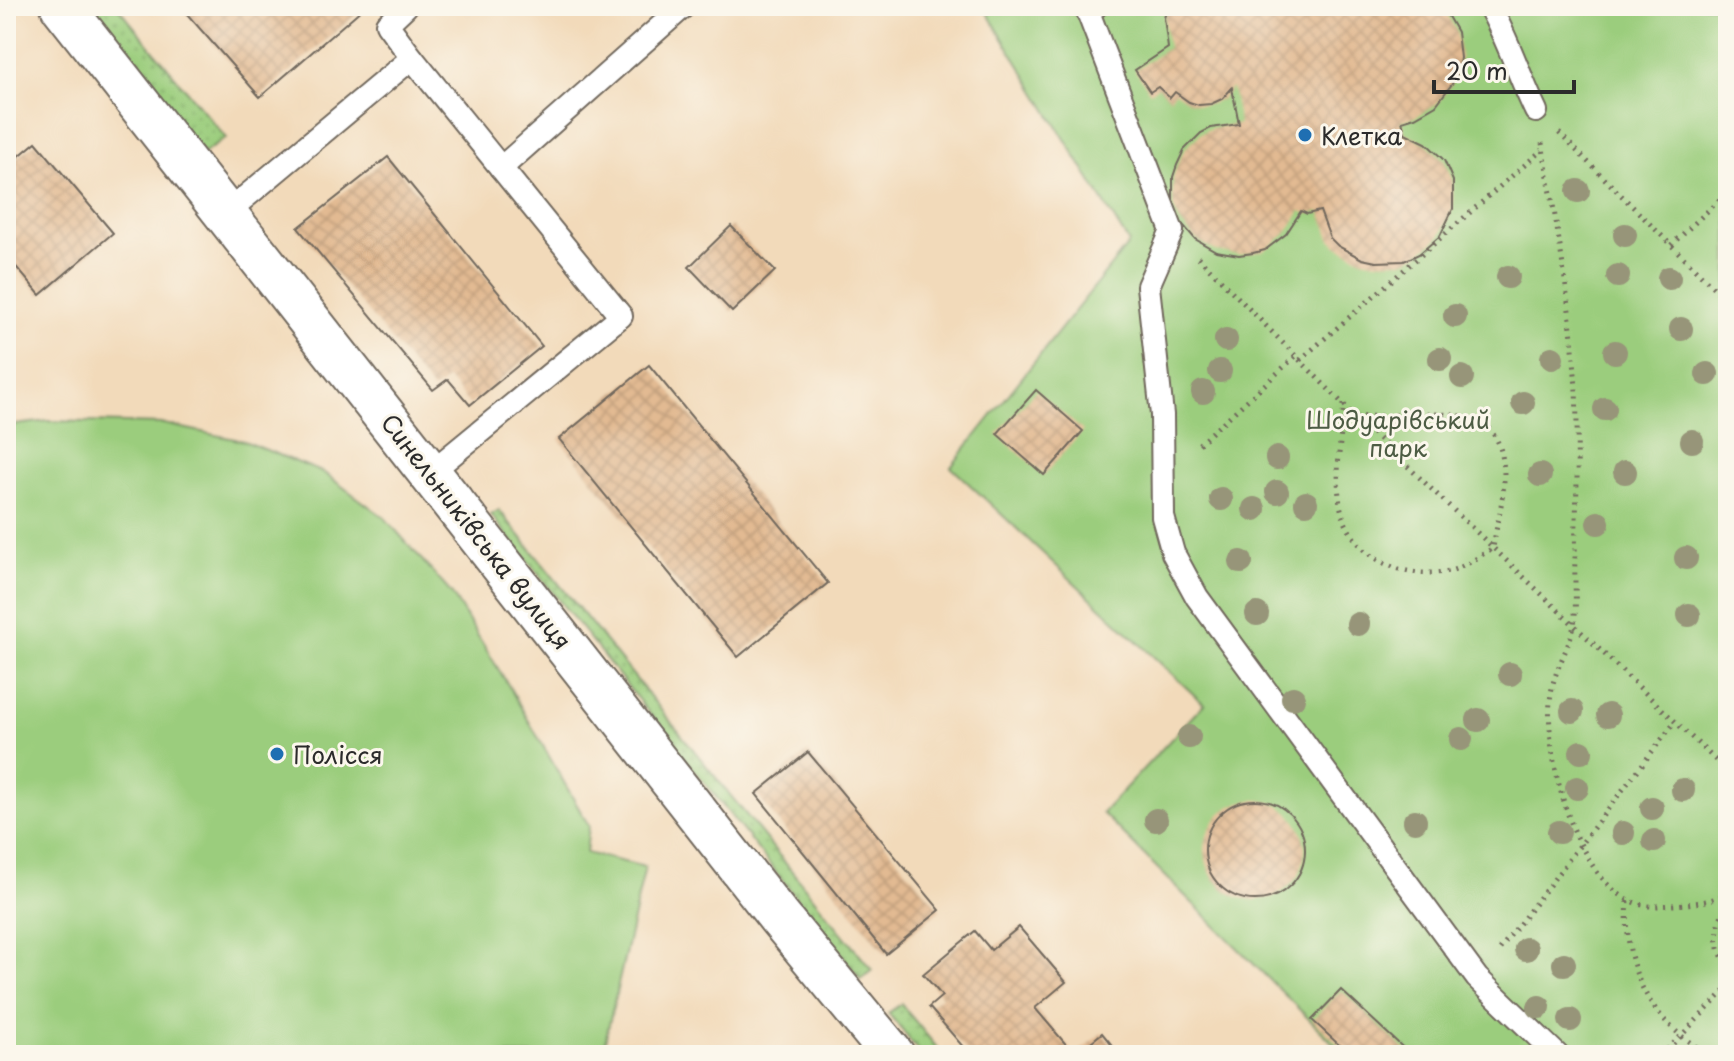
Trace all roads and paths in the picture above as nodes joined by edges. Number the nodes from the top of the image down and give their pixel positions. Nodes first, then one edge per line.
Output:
1 (62, 6) edge
2 (406, 6) edge
3 (684, 6) edge
4 (1096, 6) edge
5 (1489, 6) edge
6 (412, 58) junction
7 (1536, 111) junction
8 (1543, 149) junction
9 (501, 168) junction
10 (1728, 192) edge
11 (225, 214) junction
12 (1172, 231) junction
13 (1671, 245) junction
14 (1728, 302) edge
15 (1298, 358) junction
16 (1344, 404) junction
17 (1356, 417) junction
18 (431, 472) junction
19 (1162, 477) junction
20 (1493, 548) junction
21 (1574, 625) junction
22 (1675, 722) junction
23 (1728, 772) edge
24 (1580, 845) junction
25 (1728, 892) edge
26 (1628, 901) junction
27 (1728, 901) edge
28 (1728, 966) edge
29 (1477, 978) junction
30 (1728, 988) edge
31 (1682, 1034) junction
32 (893, 1055) edge
33 (1557, 1055) edge
34 (1662, 1055) edge
35 (1710, 1055) edge

1 - 11 street, Синельниківська вулиця
2 - 6 lane
3 - 9 lane
4 - 12 lane
5 - 7 lane
6 - 9 lane
6 - 11 lane
7 - 8 path
7 - 13 path
8 - 15 path
8 - 21 path
9 - 18 lane
10 - 13 path
11 - 18 street, Синельниківська вулиця
12 - 15 path
12 - 19 lane
13 - 14 path
15 - 16 path
15 - 19 path
16 - 17 path
16 - 20 path
17 - 20 path
17 - 20 path
18 - 32 street, Синельниківська вулиця
19 - 29 lane
20 - 21 path
21 - 22 path
21 - 24 path
22 - 23 path
22 - 24 path
24 - 26 path
24 - 29 path
25 - 26 path
26 - 31 path
27 - 28 path
29 - 33 lane
30 - 31 path
31 - 34 path
31 - 35 path

